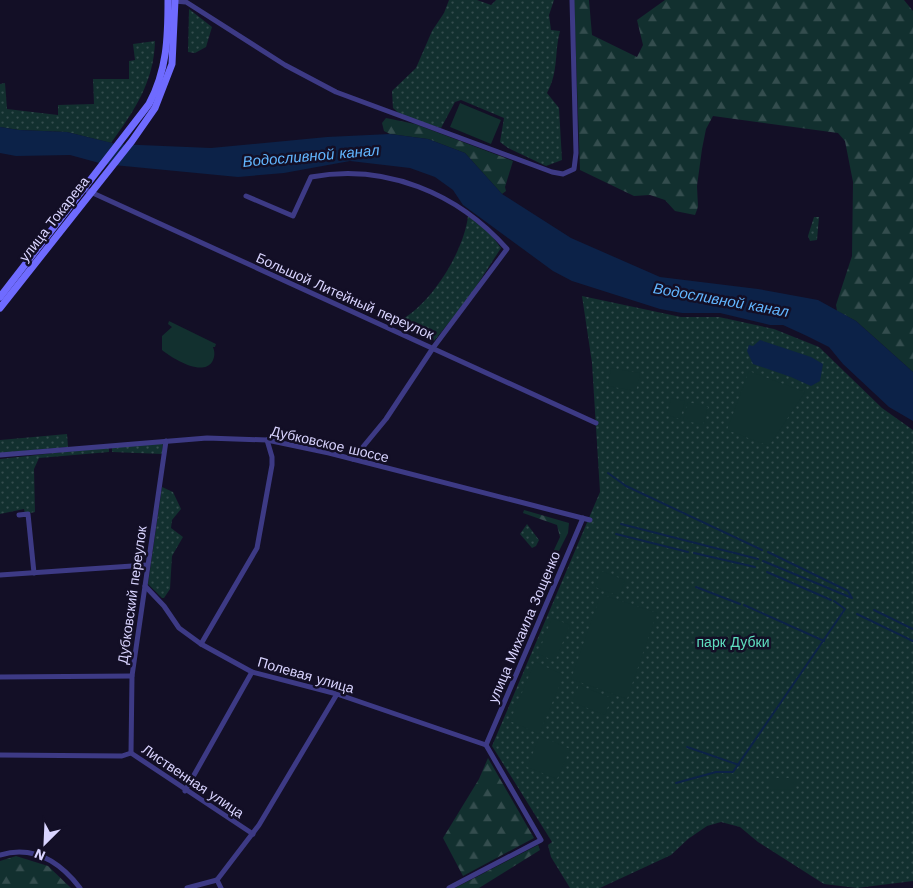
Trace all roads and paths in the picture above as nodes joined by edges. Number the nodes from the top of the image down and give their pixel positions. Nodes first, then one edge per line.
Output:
1 (172, 0) edge
2 (572, 0) edge
3 (105, 168) junction
4 (87, 191) junction
5 (246, 196) dead end
6 (0, 297) edge
7 (0, 308) edge
8 (433, 348) junction
9 (596, 423) dead end
10 (267, 440) junction
11 (166, 441) junction
12 (0, 455) edge
13 (353, 460) junction
14 (19, 515) dead end
15 (583, 518) junction
16 (590, 520) dead end
17 (147, 565) junction
18 (34, 573) junction
19 (0, 575) edge
20 (145, 586) junction
21 (201, 644) junction
22 (252, 672) junction
23 (132, 676) junction
24 (0, 677) edge
25 (337, 694) junction
26 (486, 745) junction
27 (131, 753) junction
28 (0, 755) edge
29 (186, 790) junction
30 (253, 834) junction
31 (0, 855) edge
32 (217, 880) junction
33 (80, 888) edge
34 (187, 888) edge
35 (221, 888) edge
36 (449, 888) edge

1 - 2 street
1 - 3 main road
1 - 3 main road
3 - 4 main road, улица Токарева
4 - 6 main road, улица Токарева
4 - 7 main road, улица Токарева
4 - 8 street, Большой Литейный переулок
5 - 8 street
8 - 9 street, Большой Литейный переулок
8 - 13 street
10 - 11 street, Дубковское шоссе
10 - 13 street, Дубковское шоссе
10 - 21 street
11 - 12 street, Дубковское шоссе
11 - 17 street, Дубковский переулок
13 - 15 street, Дубковское шоссе
14 - 18 street
15 - 16 street, Дубковское шоссе
15 - 26 street, улица Михаила Зощенко
17 - 18 street
17 - 20 street, Дубковский переулок
18 - 19 street
20 - 21 street, Полевая улица
20 - 23 street, Дубковский переулок
21 - 22 street, Полевая улица
22 - 25 street, Полевая улица
22 - 29 street
23 - 24 street
23 - 27 street, Дубковский переулок
25 - 26 street, Полевая улица
25 - 30 street
26 - 36 street
27 - 28 street, Лиственная улица
27 - 29 street, Лиственная улица
29 - 30 street, Лиственная улица
30 - 32 street
31 - 33 street
32 - 34 street
32 - 35 street

